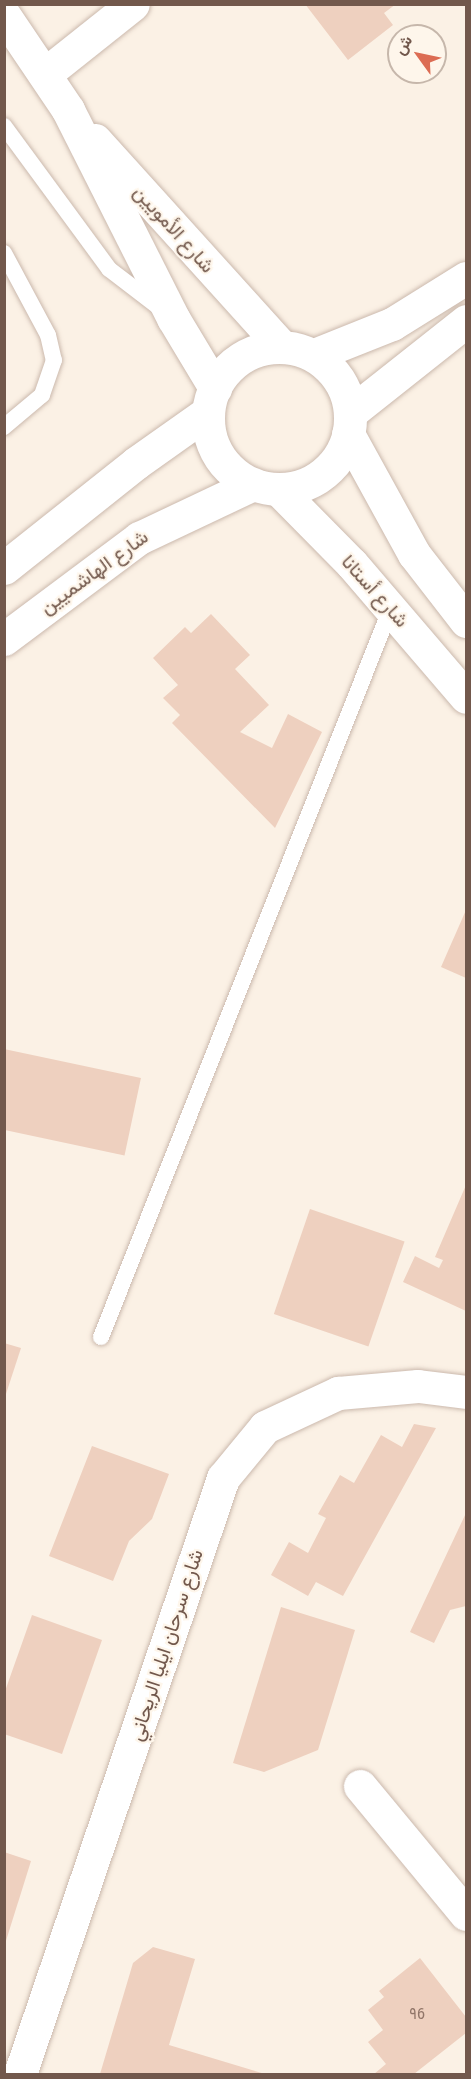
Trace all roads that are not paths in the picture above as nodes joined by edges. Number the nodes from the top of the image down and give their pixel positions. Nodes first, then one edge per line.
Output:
1 (133, 4) edge
2 (4, 15) edge
3 (45, 74) junction
4 (68, 110) junction
5 (4, 126) edge
6 (4, 253) edge
7 (466, 278) edge
8 (173, 318) junction
9 (466, 321) edge
10 (282, 347) junction
11 (314, 355) junction
12 (212, 400) junction
13 (8, 418) edge
14 (349, 423) junction
15 (266, 486) junction
16 (4, 567) edge
17 (391, 608) junction
18 (466, 621) edge
19 (4, 639) edge
20 (466, 697) edge
21 (101, 1337) dead end
22 (466, 1392) edge
23 (360, 1786) dead end
24 (466, 1914) edge
25 (20, 2074) edge

1 - 3 street
2 - 3 street, شارع الأمويين
3 - 4 street, شارع الأمويين
4 - 8 street, شارع الأمويين
4 - 10 street, شارع الأمويين
5 - 8 lane
6 - 13 lane
7 - 11 street
8 - 12 street, شارع الأمويين
9 - 14 street
10 - 11 street
10 - 12 street
11 - 14 street
12 - 15 street
12 - 16 street
14 - 15 street
14 - 18 street
15 - 17 street, شارع أستانا
15 - 19 street, شارع الهاشميين
17 - 20 street, شارع أستانا
17 - 21 lane
22 - 25 street, شارع سرحان ايليا الريحاني
23 - 24 street

